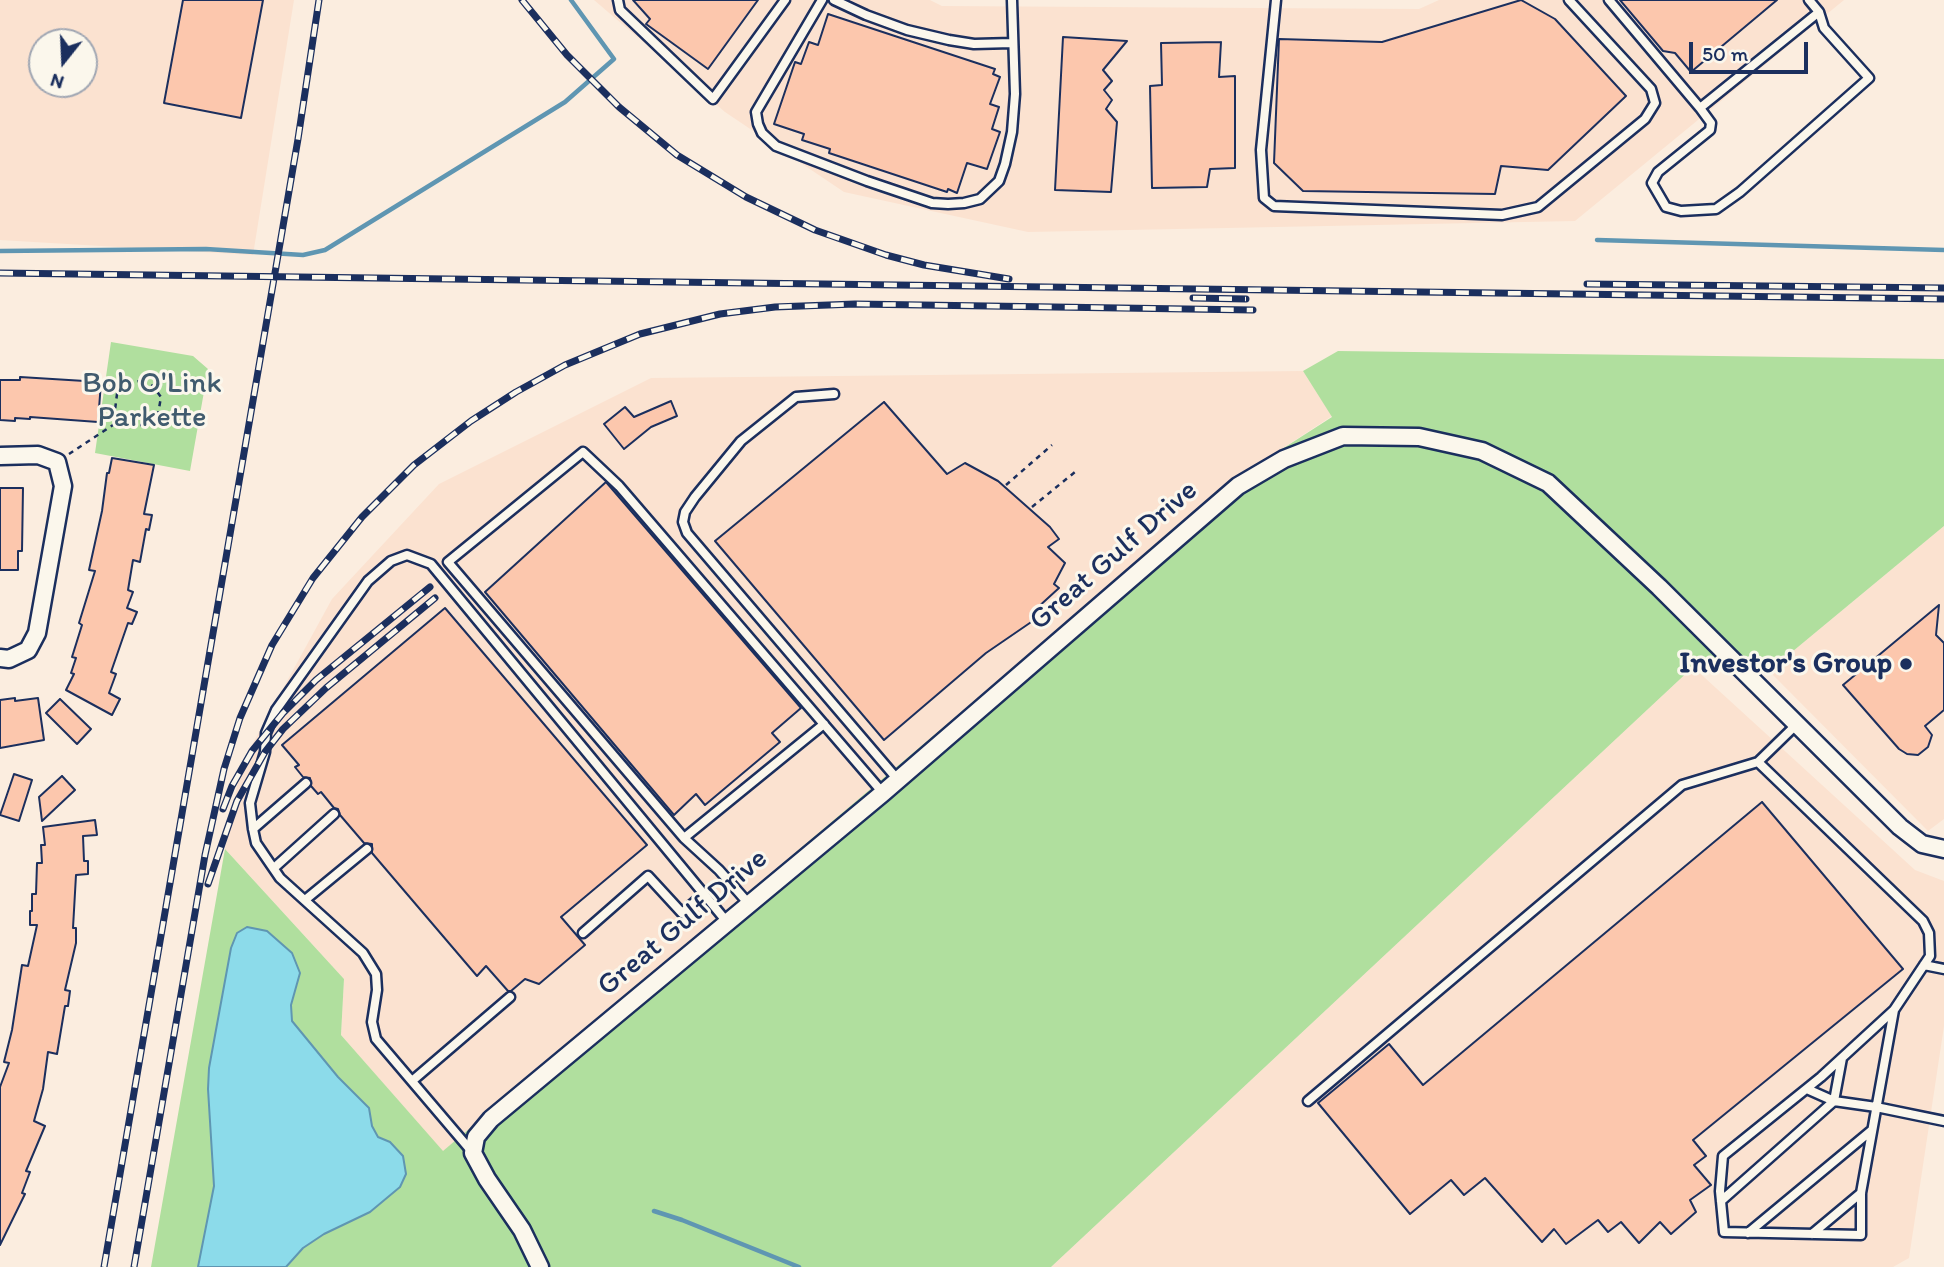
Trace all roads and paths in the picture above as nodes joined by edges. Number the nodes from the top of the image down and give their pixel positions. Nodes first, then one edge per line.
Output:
1 (618, 0) edge
2 (785, 0) edge
3 (822, 0) edge
4 (834, 0) edge
5 (1012, 0) edge
6 (1276, 0) edge
7 (1569, 0) edge
8 (1609, 0) edge
9 (1809, 0) edge
10 (1819, 12) junction
11 (1012, 43) junction
12 (1700, 108) junction
13 (834, 394) dead end
14 (119, 421) junction
15 (1052, 445) dead end
16 (0, 456) edge
17 (57, 462) junction
18 (1075, 472) dead end
19 (1006, 485) dead end
20 (1032, 507) dead end
21 (0, 659) edge
22 (824, 724) junction
23 (1797, 724) junction
24 (1758, 762) junction
25 (898, 780) junction
26 (306, 783) dead end
27 (883, 793) junction
28 (334, 814) dead end
29 (254, 829) junction
30 (684, 838) junction
31 (367, 849) dead end
32 (1944, 849) edge
33 (274, 868) junction
34 (704, 894) junction
35 (305, 900) junction
36 (749, 904) junction
37 (727, 922) junction
38 (583, 933) dead end
39 (1924, 965) junction
40 (1944, 970) edge
41 (510, 997) dead end
42 (1894, 1010) junction
43 (1842, 1058) junction
44 (412, 1081) junction
45 (1807, 1089) junction
46 (1308, 1101) dead end
47 (1834, 1101) junction
48 (1876, 1107) junction
49 (1944, 1121) edge
50 (1872, 1130) junction
51 (472, 1153) junction
52 (1861, 1193) junction
53 (1721, 1201) junction
54 (1748, 1233) junction
55 (1812, 1234) junction
56 (540, 1267) edge

1 - 2 lane
3 - 11 lane
4 - 11 lane
5 - 11 lane
6 - 7 lane
8 - 12 lane
9 - 10 lane
10 - 12 lane
10 - 12 lane
13 - 25 lane
14 - 14 path
14 - 17 path
15 - 19 path
16 - 17 street
17 - 21 street
18 - 20 path
22 - 27 lane
22 - 30 lane
22 - 30 lane
23 - 24 lane
23 - 25 street, Great Gulf Drive
23 - 32 street, Great Gulf Drive
24 - 39 lane
24 - 46 lane
25 - 27 street, Great Gulf Drive
26 - 29 lane
27 - 36 street, Great Gulf Drive
28 - 33 lane
29 - 33 lane
29 - 34 lane
30 - 36 lane
31 - 35 lane
33 - 35 lane
34 - 37 lane
34 - 38 lane
35 - 44 lane
36 - 37 street, Great Gulf Drive
37 - 51 street, Great Gulf Drive
39 - 40 lane
39 - 42 lane
41 - 44 lane
42 - 43 lane
42 - 48 lane
43 - 45 lane
43 - 47 lane
44 - 51 lane
45 - 47 lane
45 - 53 lane
47 - 48 lane
47 - 53 lane
48 - 49 lane
48 - 50 lane
50 - 52 lane
50 - 54 lane
51 - 56 street
52 - 55 lane
52 - 55 lane
53 - 54 lane
54 - 55 lane

